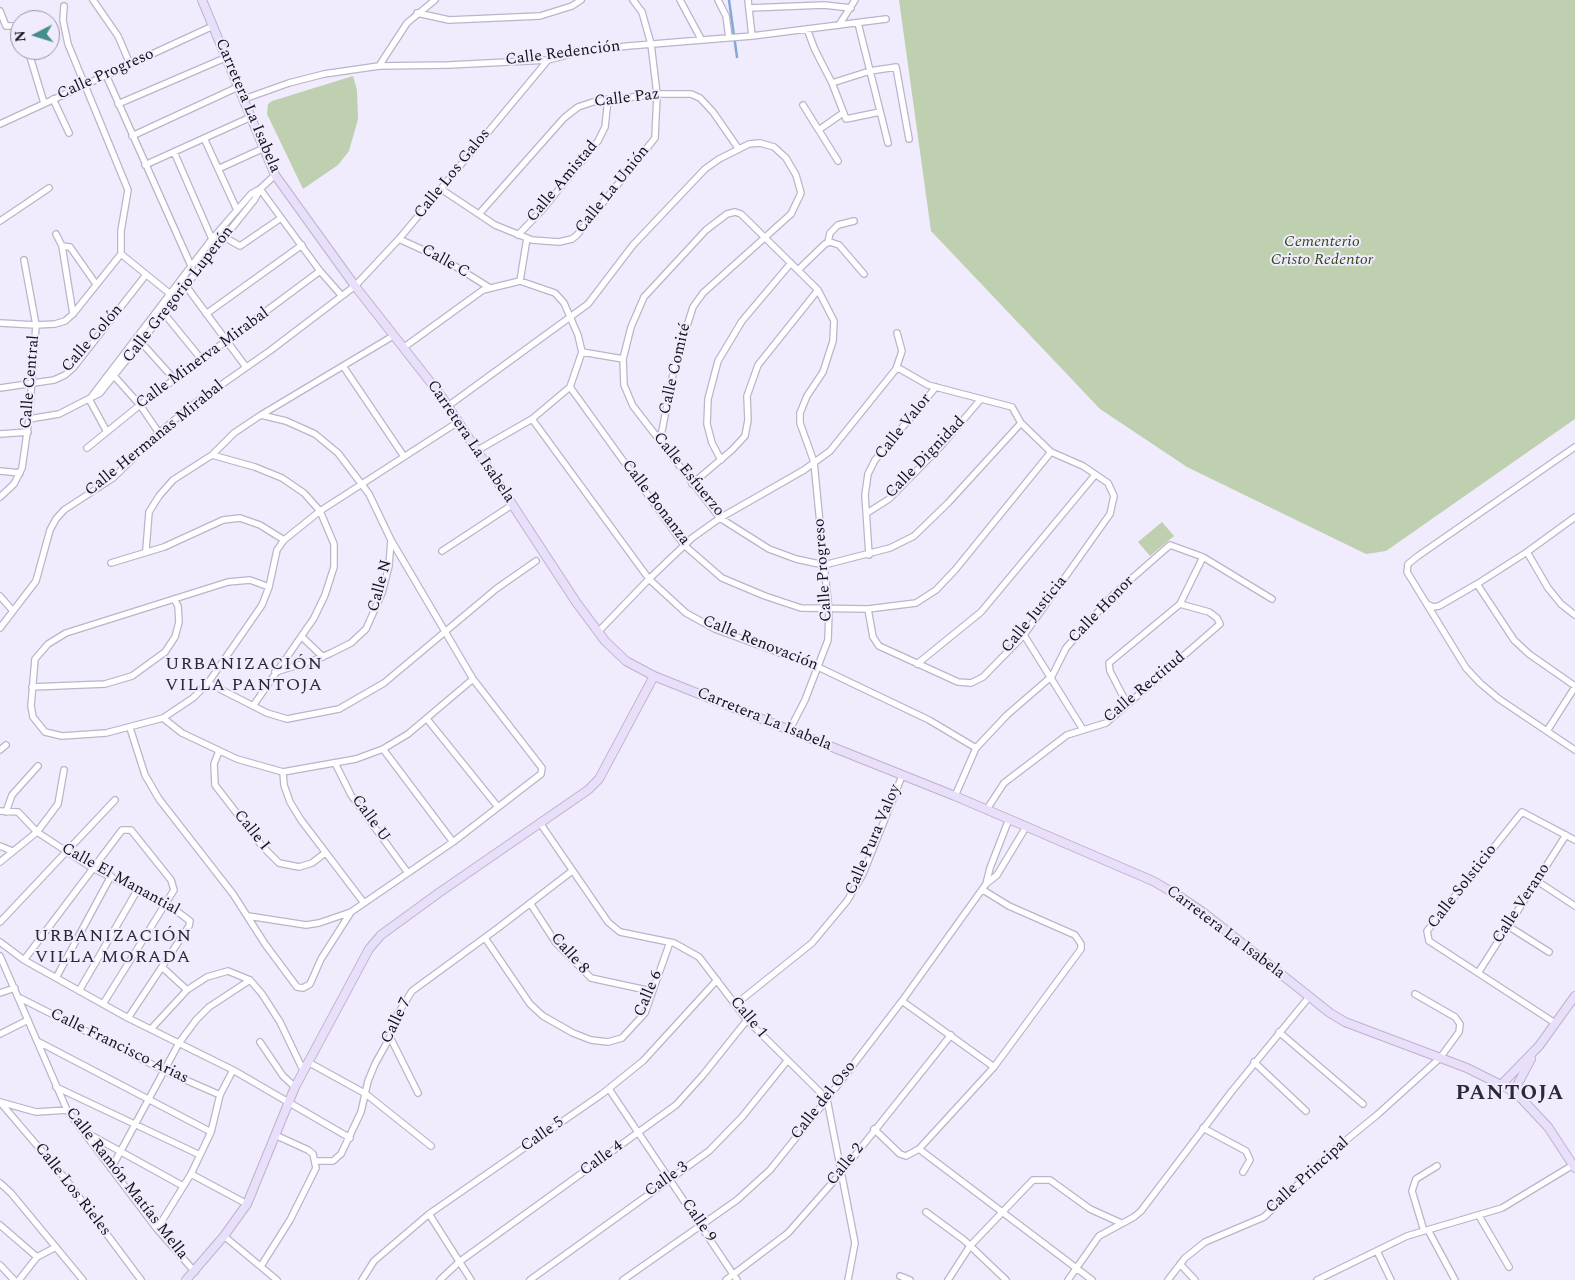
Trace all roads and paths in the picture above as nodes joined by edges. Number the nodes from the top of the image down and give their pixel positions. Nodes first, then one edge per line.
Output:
1 (92, 0) edge
2 (202, 0) edge
3 (435, 0) edge
4 (581, 0) edge
5 (633, 0) edge
6 (680, 0) edge
7 (718, 0) edge
8 (748, 0) edge
9 (855, 0) edge
10 (64, 6) dead end
11 (748, 8) junction
12 (851, 8) junction
13 (0, 11) edge
14 (417, 13) junction
15 (886, 19) dead end
16 (858, 23) junction
17 (839, 25) junction
18 (10, 26) edge
19 (213, 26) junction
20 (807, 29) junction
21 (748, 36) junction
22 (731, 37) junction
23 (701, 39) junction
24 (651, 44) junction
25 (225, 58) junction
26 (31, 60) edge
27 (548, 60) junction
28 (130, 64) junction
29 (379, 66) junction
30 (870, 71) junction
31 (106, 75) junction
32 (85, 84) junction
33 (832, 84) junction
34 (238, 87) junction
35 (657, 94) junction
36 (608, 98) junction
37 (53, 99) junction
38 (244, 99) junction
39 (44, 103) junction
40 (118, 104) junction
41 (803, 105) dead end
42 (880, 112) junction
43 (843, 113) junction
44 (251, 117) junction
45 (0, 124) edge
46 (820, 129) junction
47 (69, 133) dead end
48 (132, 136) junction
49 (204, 138) junction
50 (909, 139) dead end
51 (888, 143) dead end
52 (264, 148) junction
53 (738, 148) junction
54 (174, 152) junction
55 (838, 161) dead end
56 (145, 165) junction
57 (218, 169) junction
58 (275, 175) junction
59 (49, 188) dead end
60 (260, 189) junction
61 (441, 189) junction
62 (237, 210) junction
63 (735, 212) joint
64 (479, 214) junction
65 (281, 218) junction
66 (0, 221) edge
67 (854, 222) dead end
68 (56, 234) dead end
69 (518, 235) junction
70 (224, 237) junction
71 (527, 238) junction
72 (765, 238) junction
73 (212, 239) junction
74 (400, 239) junction
75 (828, 242) junction
76 (62, 246) junction
77 (302, 246) junction
78 (121, 254) junction
79 (24, 260) dead end
80 (791, 263) junction
81 (192, 268) junction
82 (798, 270) junction
83 (320, 271) junction
84 (864, 274) dead end
85 (145, 276) junction
86 (520, 281) junction
87 (96, 284) junction
88 (186, 286) junction
89 (355, 286) junction
90 (490, 288) junction
91 (818, 290) junction
92 (173, 296) junction
93 (342, 296) junction
94 (162, 312) junction
95 (73, 314) junction
96 (206, 314) junction
97 (571, 318) junction
98 (0, 323) edge
99 (36, 325) junction
100 (898, 333) dead end
101 (393, 336) junction
102 (140, 341) junction
103 (227, 342) junction
104 (403, 348) junction
105 (582, 352) junction
106 (623, 359) junction
107 (202, 360) junction
108 (343, 366) junction
109 (246, 367) junction
110 (896, 369) junction
111 (115, 377) junction
112 (175, 380) junction
113 (32, 383) junction
114 (570, 387) junction
115 (936, 387) junction
116 (0, 388) edge
117 (91, 398) junction
118 (981, 399) junction
119 (140, 405) junction
120 (448, 406) junction
121 (261, 414) junction
122 (29, 419) junction
123 (532, 419) junction
124 (458, 422) junction
125 (1021, 423) junction
126 (28, 432) junction
127 (107, 432) junction
128 (159, 432) junction
129 (0, 434) edge
130 (660, 441) junction
131 (1575, 447) edge
132 (87, 448) dead end
133 (478, 450) junction
134 (1051, 452) junction
135 (212, 455) junction
136 (403, 455) junction
137 (721, 460) junction
138 (814, 462) junction
139 (0, 471) edge
140 (20, 472) junction
141 (1095, 475) junction
142 (362, 484) junction
143 (692, 484) junction
144 (0, 496) edge
145 (512, 505) junction
146 (320, 511) junction
147 (867, 513) junction
148 (720, 518) junction
149 (1573, 518) edge
150 (1575, 527) edge
151 (284, 540) junction
152 (391, 540) junction
153 (684, 545) junction
154 (146, 550) junction
155 (442, 551) dead end
156 (1527, 552) junction
157 (869, 555) junction
158 (1203, 557) junction
159 (536, 560) dead end
160 (111, 563) dead end
161 (824, 565) junction
162 (649, 578) junction
163 (1477, 584) junction
164 (269, 587) junction
165 (0, 596) edge
166 (1272, 599) dead end
167 (174, 600) junction
168 (1426, 603) junction
169 (1180, 604) junction
170 (868, 609) junction
171 (829, 610) junction
172 (13, 611) junction
173 (1575, 615) edge
174 (0, 628) edge
175 (598, 632) junction
176 (445, 634) junction
177 (1024, 634) junction
178 (302, 637) junction
179 (323, 657) junction
180 (917, 664) junction
181 (818, 667) junction
182 (275, 672) junction
183 (654, 676) junction
184 (1052, 676) junction
185 (473, 679) junction
186 (208, 683) junction
187 (1575, 686) edge
188 (32, 687) junction
189 (1127, 704) junction
190 (253, 706) junction
191 (163, 718) junction
192 (427, 719) junction
193 (130, 728) junction
194 (1082, 728) junction
195 (789, 731) junction
196 (1547, 731) junction
197 (6, 745) dead end
198 (976, 748) junction
199 (384, 749) junction
200 (0, 750) edge
201 (1575, 750) edge
202 (219, 751) junction
203 (335, 763) junction
204 (38, 766) dead end
205 (64, 770) dead end
206 (283, 772) junction
207 (902, 776) junction
208 (955, 796) junction
209 (115, 800) dead end
210 (498, 807) junction
211 (987, 809) junction
212 (3, 812) edge
213 (1009, 819) junction
214 (540, 823) junction
215 (1026, 826) junction
216 (38, 832) junction
217 (1566, 835) junction
218 (1575, 840) edge
219 (453, 842) junction
220 (0, 846) edge
221 (12, 851) junction
222 (65, 851) junction
223 (325, 853) junction
224 (0, 862) edge
225 (92, 868) junction
226 (572, 871) junction
227 (408, 872) junction
228 (111, 876) junction
229 (1537, 881) junction
230 (986, 884) junction
231 (138, 889) junction
232 (982, 890) junction
233 (364, 903) junction
234 (530, 903) junction
235 (167, 904) junction
236 (1575, 906) edge
237 (351, 912) junction
238 (248, 916) junction
239 (0, 922) edge
240 (1508, 926) junction
241 (485, 938) junction
242 (0, 942) edge
243 (670, 942) junction
244 (1549, 952) dead end
245 (0, 956) edge
246 (24, 960) junction
247 (162, 967) junction
248 (1478, 973) junction
249 (56, 978) junction
250 (250, 980) junction
251 (717, 980) junction
252 (15, 988) junction
253 (187, 990) junction
254 (80, 991) junction
255 (651, 992) junction
256 (0, 993) edge
257 (1415, 994) dead end
258 (1575, 996) edge
259 (1309, 997) junction
260 (19, 998) junction
261 (902, 1001) junction
262 (103, 1004) junction
263 (736, 1004) junction
264 (128, 1018) junction
265 (28, 1020) junction
266 (747, 1020) junction
267 (1555, 1023) junction
268 (151, 1029) junction
269 (1279, 1032) junction
270 (0, 1034) edge
271 (951, 1035) junction
272 (390, 1037) junction
273 (37, 1041) junction
274 (260, 1042) dead end
275 (179, 1043) junction
276 (1535, 1051) junction
277 (1440, 1058) junction
278 (787, 1061) junction
279 (308, 1062) junction
280 (1254, 1062) junction
281 (994, 1068) junction
282 (162, 1070) junction
283 (233, 1070) junction
284 (303, 1070) junction
285 (1501, 1085) junction
286 (56, 1086) junction
287 (295, 1087) junction
288 (609, 1089) junction
289 (418, 1093) dead end
290 (1514, 1093) junction
291 (366, 1094) junction
292 (220, 1095) junction
293 (148, 1099) junction
294 (827, 1099) junction
295 (288, 1101) junction
296 (0, 1102) edge
297 (1363, 1104) dead end
298 (68, 1110) junction
299 (1306, 1111) dead end
300 (135, 1125) junction
301 (1203, 1128) junction
302 (874, 1129) junction
303 (84, 1131) junction
304 (211, 1132) junction
305 (639, 1132) junction
306 (275, 1135) junction
307 (350, 1138) junction
308 (431, 1146) dead end
309 (918, 1149) junction
310 (121, 1152) junction
311 (200, 1155) junction
312 (316, 1161) junction
313 (1437, 1166) dead end
314 (1574, 1166) edge
315 (111, 1169) junction
316 (1242, 1172) dead end
317 (191, 1174) junction
318 (840, 1174) junction
319 (669, 1178) junction
320 (0, 1183) edge
321 (183, 1186) junction
322 (247, 1204) junction
323 (926, 1212) dead end
324 (1001, 1212) junction
325 (429, 1214) junction
326 (1479, 1216) junction
327 (1121, 1223) junction
328 (0, 1225) edge
329 (701, 1225) junction
330 (157, 1229) junction
331 (1426, 1230) junction
332 (224, 1236) junction
333 (970, 1246) junction
334 (56, 1247) junction
335 (1377, 1251) junction
336 (37, 1257) junction
337 (459, 1262) junction
338 (1180, 1264) junction
339 (0, 1265) edge
340 (261, 1266) junction
341 (1077, 1267) junction
342 (1509, 1267) dead end
343 (195, 1272) junction
344 (900, 1276) dead end
345 (735, 1277) edge
346 (14, 1280) edge
347 (19, 1280) edge
348 (83, 1280) edge
349 (141, 1280) edge
350 (186, 1280) edge
351 (277, 1280) edge
352 (362, 1280) edge
353 (440, 1280) edge
354 (471, 1280) edge
355 (530, 1280) edge
356 (624, 1280) edge
357 (726, 1280) edge
358 (848, 1280) edge
359 (910, 1280) edge
360 (948, 1280) edge
361 (1006, 1280) edge
362 (1068, 1280) edge
363 (1092, 1280) edge
364 (1168, 1280) edge
365 (1195, 1280) edge
366 (1317, 1280) edge
367 (1391, 1280) edge
368 (1455, 1280) edge

1 - 28 street
2 - 19 main road, Carretera La Isabela
3 - 14 street
4 - 14 street
5 - 24 street, Calle La Unión
6 - 23 street
7 - 22 street
8 - 11 street
9 - 12 street
10 - 32 street
11 - 12 street
11 - 21 street
12 - 17 street
13 - 18 street
14 - 29 street
15 - 16 street, Calle Redención
16 - 17 street, Calle Redención
16 - 30 street
17 - 20 street, Calle Redención
19 - 25 main road, Carretera La Isabela
19 - 28 street, Calle Progreso
20 - 21 street, Calle Redención
20 - 33 street
21 - 22 street, Calle Redención
22 - 23 street, Calle Redención
23 - 24 street, Calle Redención
24 - 27 street, Calle Redención
24 - 35 street, Calle La Unión
25 - 34 main road, Carretera La Isabela
25 - 40 street
26 - 39 street
27 - 29 street, Calle Redención
27 - 61 street, Calle Los Galos
28 - 31 street, Calle Progreso
29 - 38 street, Calle Redención
30 - 33 street
30 - 42 street
30 - 50 street
31 - 32 street, Calle Progreso
31 - 40 street
32 - 37 street, Calle Progreso
32 - 78 street
33 - 43 street
34 - 38 main road, Carretera La Isabela
34 - 48 street
35 - 36 street, Calle Paz
35 - 53 street, Calle Paz
35 - 71 street, Calle La Unión
36 - 64 street, Calle Paz
36 - 69 street, Calle Amistad
37 - 39 street, Calle Progreso
37 - 47 street
38 - 44 main road, Carretera La Isabela
39 - 45 street, Calle Progreso
40 - 48 street
41 - 46 street
42 - 43 street
42 - 51 street
43 - 46 street
44 - 49 street
44 - 52 main road, Carretera La Isabela
46 - 55 street
48 - 56 street
49 - 54 street
49 - 57 street
52 - 57 street
52 - 58 main road, Carretera La Isabela
53 - 72 street, Calle Comité
53 - 97 street
54 - 56 street
54 - 73 street
56 - 81 street
57 - 62 street
58 - 60 street, Calle Gregorio Luperón
58 - 89 main road, Carretera La Isabela
59 - 66 street
60 - 62 street, Calle Gregorio Luperón
60 - 65 street
60 - 70 street, Calle Gregorio Luperón
61 - 64 street, Calle La Unión
61 - 74 street, Calle Los Galos
62 - 73 street, Calle Gregorio Luperón
63 - 72 street, Calle Progreso
63 - 106 street, Calle Esfuerzo
64 - 69 street, Calle La Unión
65 - 70 street
65 - 77 street
67 - 75 street
68 - 76 street
69 - 71 street, Calle La Unión
70 - 88 street, Calle Gregorio Luperón
71 - 86 street, Calle Amistad
72 - 80 street, Calle Progreso
72 - 130 street, Calle Comité
73 - 81 street, Calle Gregorio Luperón
74 - 89 street, Calle Los Galos
74 - 90 street, Calle C
75 - 82 street
75 - 84 street
76 - 87 street
76 - 95 street
77 - 83 street
77 - 96 street
78 - 85 street
78 - 87 street
79 - 99 street, Calle Central
80 - 82 street, Calle Progreso
80 - 137 street
81 - 92 street, Calle Gregorio Luperón
82 - 91 street, Calle Progreso
83 - 93 street
83 - 103 street, Calle Minerva Mirabal
85 - 92 street
85 - 113 street, Calle Colón
86 - 90 street
86 - 97 street
87 - 95 street
88 - 92 street, Calle Gregorio Luperón
88 - 96 street
89 - 93 street, Calle Hermanas Mirabal
89 - 101 main road, Carretera La Isabela
90 - 104 street
91 - 137 street
91 - 138 street, Calle Progreso
92 - 94 street, Calle Gregorio Luperón
93 - 109 street, Calle Hermanas Mirabal
94 - 102 street, Calle Gregorio Luperón
94 - 107 street
95 - 99 street
96 - 103 street
97 - 105 street
97 - 120 street
98 - 99 street
99 - 113 street, Calle Central
100 - 110 street
101 - 104 main road, Carretera La Isabela
101 - 108 street
102 - 111 street, Calle Gregorio Luperón
102 - 112 street
102 - 117 street, Calle Gregorio Luperón
103 - 107 street, Calle Minerva Mirabal
103 - 109 street
104 - 120 main road, Carretera La Isabela
105 - 106 street
105 - 114 street
106 - 130 street, Calle Esfuerzo
107 - 112 street, Calle Minerva Mirabal
108 - 121 street
108 - 136 street
109 - 128 street, Calle Hermanas Mirabal
110 - 115 street
110 - 138 street
111 - 117 street, Calle Gregorio Luperón
111 - 119 street
112 - 119 street, Calle Minerva Mirabal
113 - 116 street, Calle Colón
113 - 122 street, Calle Central
114 - 123 street
114 - 153 street, Calle Bonanza
115 - 118 street
115 - 147 street, Calle Valor
117 - 122 street, Calle Gregorio Luperón
117 - 127 street
118 - 125 street
118 - 147 street, Calle Dignidad
119 - 127 street, Calle Minerva Mirabal
119 - 128 street
120 - 124 main road, Carretera La Isabela
121 - 135 street
121 - 142 street, Calle N
122 - 126 street, Calle Central
123 - 133 street
123 - 162 street, Calle Renovación
124 - 133 main road, Carretera La Isabela
124 - 136 street
125 - 134 street
125 - 157 street, Calle Esfuerzo
126 - 129 street
126 - 140 street, Calle Central
127 - 132 street, Calle Minerva Mirabal
128 - 172 street, Calle Hermanas Mirabal
130 - 143 street, Calle Esfuerzo
131 - 168 street
133 - 145 main road, Carretera La Isabela
134 - 141 street
134 - 170 street, Calle Bonanza
135 - 146 street
135 - 154 street
136 - 142 street
137 - 143 street
138 - 148 street
138 - 161 street, Calle Progreso
139 - 140 street
140 - 144 street, Calle Central
141 - 177 street, Calle Justicia
141 - 180 street
142 - 146 street
142 - 152 street, Calle N
143 - 148 street, Calle Esfuerzo
145 - 155 street
145 - 175 main road, Carretera La Isabela
146 - 151 street
146 - 178 street
147 - 157 street, Calle Valor
148 - 153 street
148 - 161 street, Calle Esfuerzo
149 - 150 street
149 - 156 street
151 - 154 street
151 - 164 street
152 - 176 street
152 - 179 street, Calle N
153 - 162 street
153 - 171 street, Calle Bonanza
154 - 160 street
156 - 163 street
156 - 173 street
157 - 161 street, Calle Esfuerzo
158 - 166 street, Calle Honor
158 - 169 street
158 - 184 street, Calle Honor
159 - 176 street
161 - 171 street, Calle Progreso
162 - 175 street
162 - 181 street, Calle Renovación
163 - 168 street
163 - 187 street
164 - 167 street
164 - 186 street
165 - 172 street
167 - 188 street
167 - 188 street
168 - 196 street
169 - 189 street
169 - 189 street, Calle Rectitud
170 - 171 street, Calle Bonanza
170 - 180 street, Calle Justicia
171 - 181 street, Calle Progreso
172 - 174 street, Calle Hermanas Mirabal
175 - 183 main road, Carretera La Isabela
176 - 185 street
176 - 190 street
177 - 180 street, Calle Justicia
177 - 184 street
178 - 179 street
178 - 182 street
179 - 182 street, Calle N
181 - 195 street, Calle Progreso
181 - 198 street, Calle Renovación
182 - 190 street
183 - 195 main road, Carretera La Isabela
183 - 214 main road
184 - 194 street
184 - 198 street, Calle Honor
185 - 192 street
185 - 210 street
186 - 190 street
186 - 191 street
187 - 196 street
188 - 193 street
189 - 194 street, Calle Rectitud
191 - 193 street
191 - 202 street
192 - 199 street
192 - 210 street
193 - 238 street
194 - 211 street, Calle Rectitud
195 - 207 main road, Carretera La Isabela
196 - 201 street
197 - 200 street
198 - 208 street, Calle Honor
199 - 203 street
199 - 219 street
202 - 206 street
202 - 223 street, Calle I
203 - 206 street
203 - 227 street, Calle U
204 - 212 street
205 - 216 street
206 - 223 street
207 - 208 main road, Carretera La Isabela
207 - 263 street, Calle Pura Valoy
208 - 211 main road, Carretera La Isabela
209 - 222 street
210 - 219 street
211 - 213 main road, Carretera La Isabela
212 - 216 street, Calle El Manantial
213 - 215 main road, Carretera La Isabela
213 - 230 street, Calle del Oso
214 - 226 street, Calle 1
214 - 279 main road
215 - 230 street, Calle del Oso
215 - 259 main road, Carretera La Isabela
216 - 221 street
216 - 222 street, Calle El Manantial
217 - 218 street, Calle Solsticio
217 - 229 street, Calle Verano
217 - 248 street, Calle Solsticio
219 - 227 street
220 - 221 street
221 - 224 street
222 - 225 street, Calle El Manantial
222 - 239 street
223 - 233 street
225 - 228 street, Calle El Manantial
225 - 235 street
225 - 246 street
226 - 234 street, Calle 7
226 - 243 street, Calle 1
227 - 233 street
228 - 231 street, Calle El Manantial
228 - 249 street
229 - 236 street
229 - 240 street, Calle Verano
230 - 232 street, Calle del Oso
231 - 235 street, Calle El Manantial
231 - 254 street
232 - 261 street, Calle del Oso
232 - 281 street
233 - 237 street
234 - 241 street, Calle 7
234 - 255 street, Calle 8
235 - 247 street, Calle El Manantial
235 - 262 street
237 - 238 street
237 - 238 street
240 - 244 street
240 - 248 street, Calle Verano
241 - 255 street, Calle 6
241 - 272 street, Calle 7
242 - 246 street
243 - 251 street, Calle 1
243 - 255 street, Calle 6
245 - 252 street, Calle Ramón Matías Mella
246 - 249 street
247 - 253 street
247 - 264 street
248 - 267 street, Calle Solsticio
249 - 254 street
250 - 253 street
250 - 275 street
250 - 284 street
251 - 263 street, Calle 1
251 - 288 street, Calle 5
252 - 256 street
252 - 260 street, Calle Ramón Matías Mella
253 - 268 street
254 - 262 street
257 - 277 street, Calle Principal
258 - 267 main road
259 - 269 street
259 - 277 main road, Carretera La Isabela
260 - 265 street, Calle Ramón Matías Mella
260 - 282 street, Calle Francisco Arias
261 - 271 street
261 - 294 street, Calle del Oso
262 - 264 street
263 - 266 street, Calle 1
264 - 268 street
265 - 270 street
265 - 273 street, Calle Ramón Matías Mella
266 - 278 street, Calle 1
266 - 305 street, Calle 4
267 - 276 main road
268 - 275 street
269 - 280 street
269 - 297 street
271 - 281 street
271 - 302 street, Calle 2
272 - 289 street
272 - 291 street, Calle 7
273 - 286 street, Calle Ramón Matías Mella
273 - 293 street
274 - 287 street
275 - 282 street
275 - 283 street
276 - 285 main road
276 - 290 main road
277 - 285 main road, Carretera La Isabela
277 - 338 street, Calle Principal
278 - 294 street, Calle 1
278 - 319 street, Calle 3
279 - 284 main road
279 - 291 street
280 - 299 street
280 - 301 street
281 - 309 street
282 - 292 street, Calle Francisco Arias
282 - 293 street
283 - 292 street
283 - 295 street
284 - 287 main road
285 - 290 main road, Carretera La Isabela
286 - 298 street, Calle Ramón Matías Mella
286 - 300 street
287 - 295 main road
288 - 305 street, Calle 9
288 - 325 street, Calle 5
290 - 314 main road, Carretera La Isabela
291 - 307 street, Calle 7
291 - 308 street
292 - 304 street
293 - 300 street
293 - 304 street
294 - 318 street
294 - 329 street, Calle del Oso
295 - 306 main road
295 - 307 street
296 - 298 street
296 - 349 street, Calle Los Rieles
298 - 303 street, Calle Ramón Matías Mella
300 - 310 street
300 - 311 street
301 - 316 street
301 - 327 street
302 - 309 street
302 - 318 street, Calle 2
303 - 310 street
303 - 315 street, Calle Ramón Matías Mella
304 - 311 street
305 - 319 street, Calle 9
305 - 337 street, Calle 4
306 - 312 street
306 - 322 main road
307 - 312 street, Calle 7
309 - 324 street
310 - 315 street
310 - 321 street
311 - 317 street
312 - 340 street
313 - 331 street
314 - 326 street
315 - 330 street, Calle Ramón Matías Mella
317 - 321 street
317 - 322 street
318 - 345 street, Calle 2
318 - 358 street
319 - 329 street, Calle 9
319 - 355 street, Calle 3
320 - 334 street
321 - 330 street
322 - 332 main road
323 - 333 street
324 - 327 street
324 - 333 street
324 - 341 street
325 - 337 street
325 - 352 street, Calle 5
326 - 331 street
326 - 342 street
327 - 341 street
328 - 336 street
329 - 345 street, Calle 9
329 - 356 street, Calle del Oso
330 - 343 street, Calle Ramón Matías Mella
331 - 335 street
331 - 368 street
332 - 340 street
332 - 343 main road
333 - 360 street
333 - 361 street
334 - 336 street
334 - 348 street
335 - 366 street
335 - 367 street
336 - 347 street
337 - 353 street, Calle 4
337 - 354 street
338 - 364 street, Calle Principal
338 - 365 street
339 - 346 street
340 - 351 street
341 - 362 street
341 - 363 street
343 - 350 main road
344 - 359 street
345 - 357 street, Calle 2

